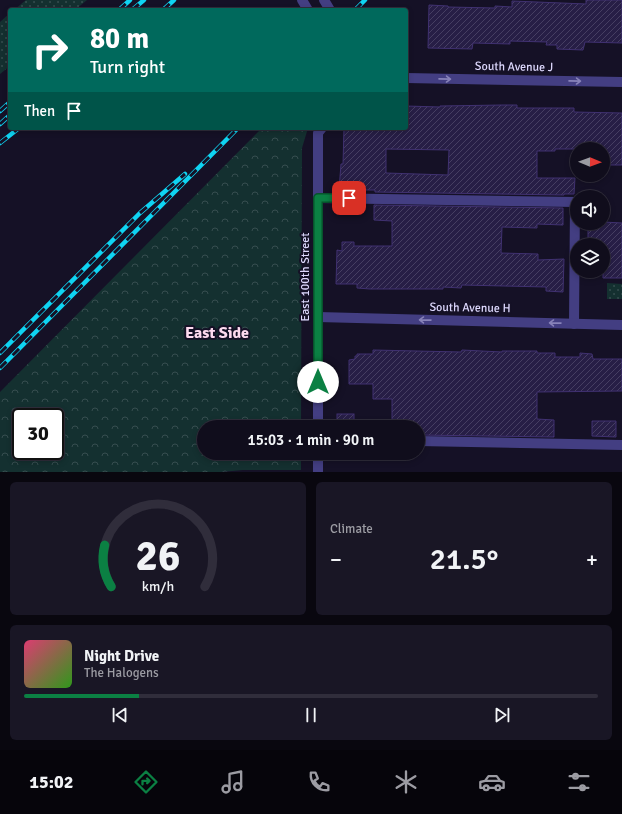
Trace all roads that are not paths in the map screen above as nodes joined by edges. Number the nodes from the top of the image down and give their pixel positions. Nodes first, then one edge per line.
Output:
1 (408, 78) edge
2 (622, 82) edge
3 (320, 130) edge
4 (318, 198) junction
5 (318, 317) junction
6 (574, 324) junction
7 (622, 325) edge
8 (318, 420) edge
9 (425, 440) edge
10 (622, 445) edge
11 (318, 460) edge
12 (318, 472) edge

1 -> 2 street, South Avenue J
3 - 4 street, East 100th Street
4 - 5 street, East 100th Street
4 - 6 street
6 -> 5 street, South Avenue H
5 - 8 street, East 100th Street
6 - 7 street, South Avenue H
9 - 10 street
11 - 12 street

